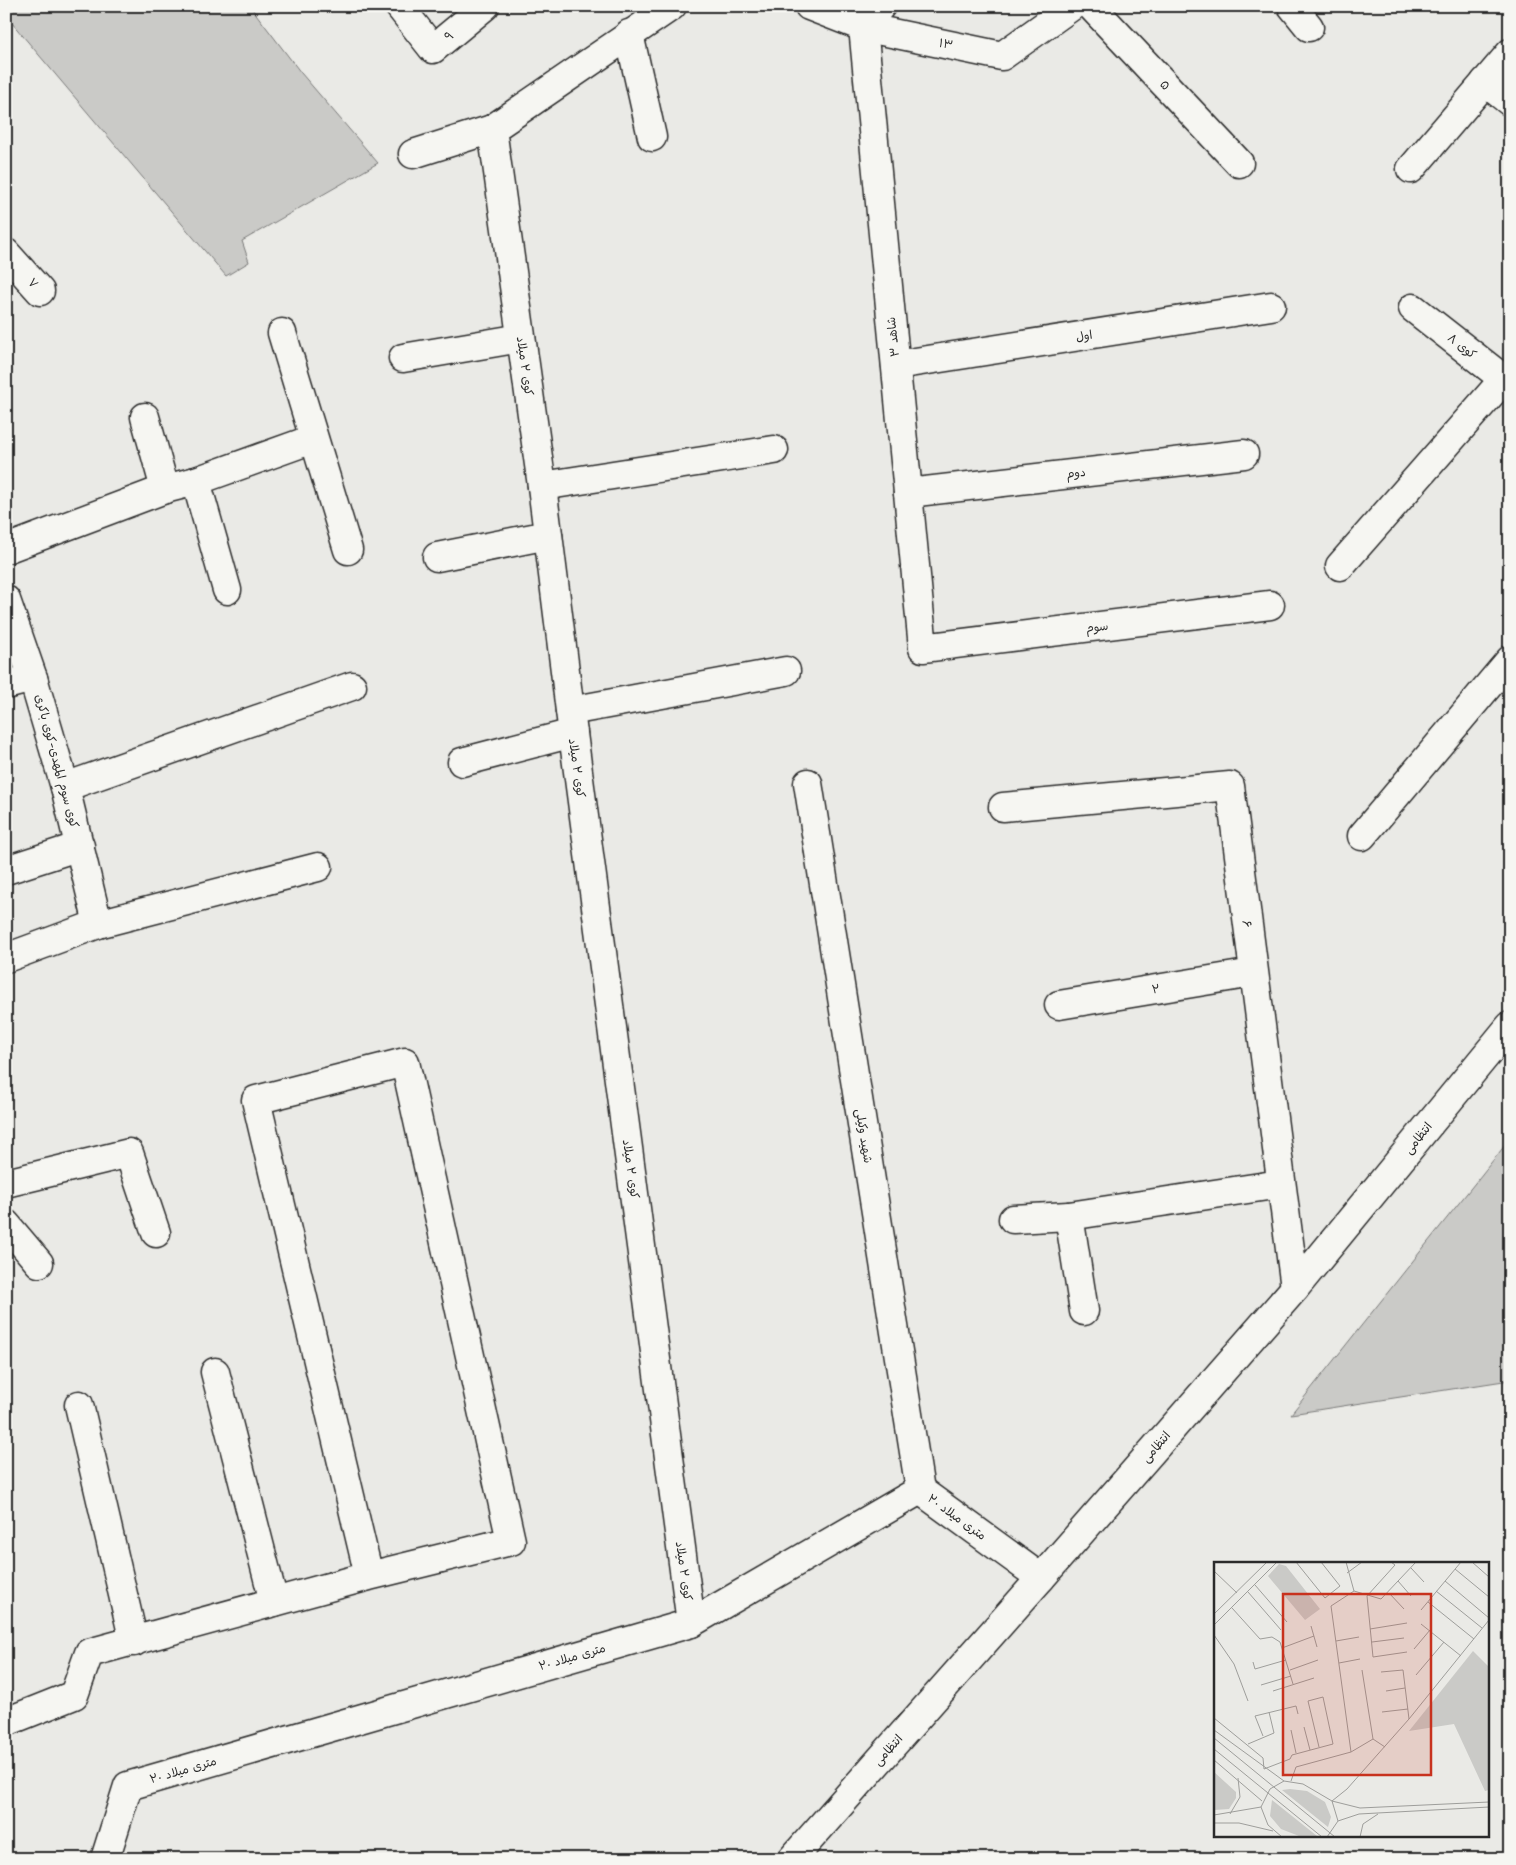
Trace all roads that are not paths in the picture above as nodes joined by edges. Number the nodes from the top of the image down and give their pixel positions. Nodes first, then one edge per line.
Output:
1 (399, 6) edge
2 (485, 6) edge
3 (672, 6) edge
4 (809, 6) edge
5 (881, 6) edge
6 (1072, 6) edge
7 (1091, 6) edge
8 (1292, 6) edge
9 (863, 27) junction
10 (1309, 27) dead end
11 (629, 34) junction
12 (1510, 52) edge
13 (1485, 82) junction
14 (1510, 102) edge
15 (492, 129) junction
16 (652, 137) dead end
17 (413, 154) dead end
18 (1238, 163) dead end
19 (1411, 169) dead end
20 (6, 253) edge
21 (40, 291) dead end
22 (1272, 306) dead end
23 (1413, 308) dead end
24 (282, 333) dead end
25 (521, 338) junction
26 (403, 358) dead end
27 (896, 365) junction
28 (1507, 382) edge
29 (145, 417) dead end
30 (313, 439) junction
31 (774, 450) dead end
32 (1244, 454) dead end
33 (196, 481) junction
34 (542, 486) junction
35 (165, 489) junction
36 (908, 493) junction
37 (548, 535) junction
38 (6, 549) edge
39 (348, 550) dead end
40 (437, 557) dead end
41 (1340, 566) dead end
42 (227, 590) dead end
43 (6, 600) edge
44 (1270, 605) dead end
45 (923, 648) joint
46 (1510, 660) edge
47 (786, 671) dead end
48 (34, 678) junction
49 (6, 685) edge
50 (352, 686) dead end
51 (571, 722) junction
52 (462, 762) dead end
53 (808, 783) dead end
54 (65, 787) junction
55 (1003, 807) dead end
56 (1362, 836) dead end
57 (80, 846) junction
58 (318, 867) dead end
59 (6, 870) edge
60 (98, 924) junction
61 (6, 958) edge
62 (1253, 973) junction
63 (1059, 1005) dead end
64 (1510, 1026) edge
65 (6, 1182) edge
66 (1280, 1184) junction
67 (1069, 1216) junction
68 (1013, 1219) dead end
69 (6, 1224) edge
70 (156, 1233) dead end
71 (39, 1263) dead end
72 (1295, 1288) junction
73 (1084, 1311) dead end
74 (215, 1372) dead end
75 (79, 1405) dead end
76 (920, 1490) junction
77 (369, 1576) junction
78 (1041, 1578) junction
79 (274, 1602) junction
80 (691, 1623) junction
81 (134, 1642) junction
82 (6, 1722) edge
83 (104, 1859) edge
84 (792, 1859) edge

1 - 2 street, ۹
3 - 11 street
4 - 9 street, ۱۳
5 - 9 street
6 - 9 street, ۱۳
7 - 18 street, ۵
8 - 10 street
9 - 27 street, شاهد ۳
11 - 15 street
11 - 16 street
12 - 13 street
13 - 14 street
13 - 19 street
15 - 17 street
15 - 25 street, کوی ۲ میلاد
20 - 21 street, ۷
22 - 27 street, اول
23 - 28 street, کوی ۸
24 - 30 street
25 - 26 street
25 - 34 street, کوی ۲ میلاد
27 - 36 street, شاهد ۳
28 - 41 street
29 - 35 street
30 - 33 street
30 - 39 street
31 - 34 street
32 - 36 street, دوم
33 - 35 street
33 - 42 street
34 - 37 street, کوی ۲ میلاد
35 - 38 street
36 - 45 street, شاهد ۳
37 - 40 street
37 - 51 street, کوی ۲ میلاد
43 - 48 street, کوی سوم المهدی-کوی باکری
44 - 45 street, سوم
46 - 56 street
47 - 51 street
48 - 49 street
48 - 54 street, کوی سوم المهدی-کوی باکری
50 - 54 street
51 - 52 street
51 - 80 street, کوی ۲ میلاد
53 - 76 street, شهید وکیلی
54 - 57 street, کوی سوم المهدی-کوی باکری
55 - 62 street, ۶
57 - 59 street
57 - 60 street, کوی سوم المهدی-کوی باکری
58 - 60 street
60 - 61 street
62 - 63 street, ۲
62 - 66 street, ۶
64 - 72 street, انتظامی
65 - 70 street
66 - 67 street
66 - 72 street, ۶
67 - 68 street
67 - 73 street
69 - 71 street
72 - 78 street, انتظامی
74 - 79 street
75 - 81 street
76 - 78 street, ۲۰ متری میلاد
76 - 80 street, ۲۰ متری میلاد
77 - 77 street
77 - 79 street
78 - 84 street, انتظامی
79 - 81 street
80 - 83 street, ۲۰ متری میلاد
81 - 82 street

